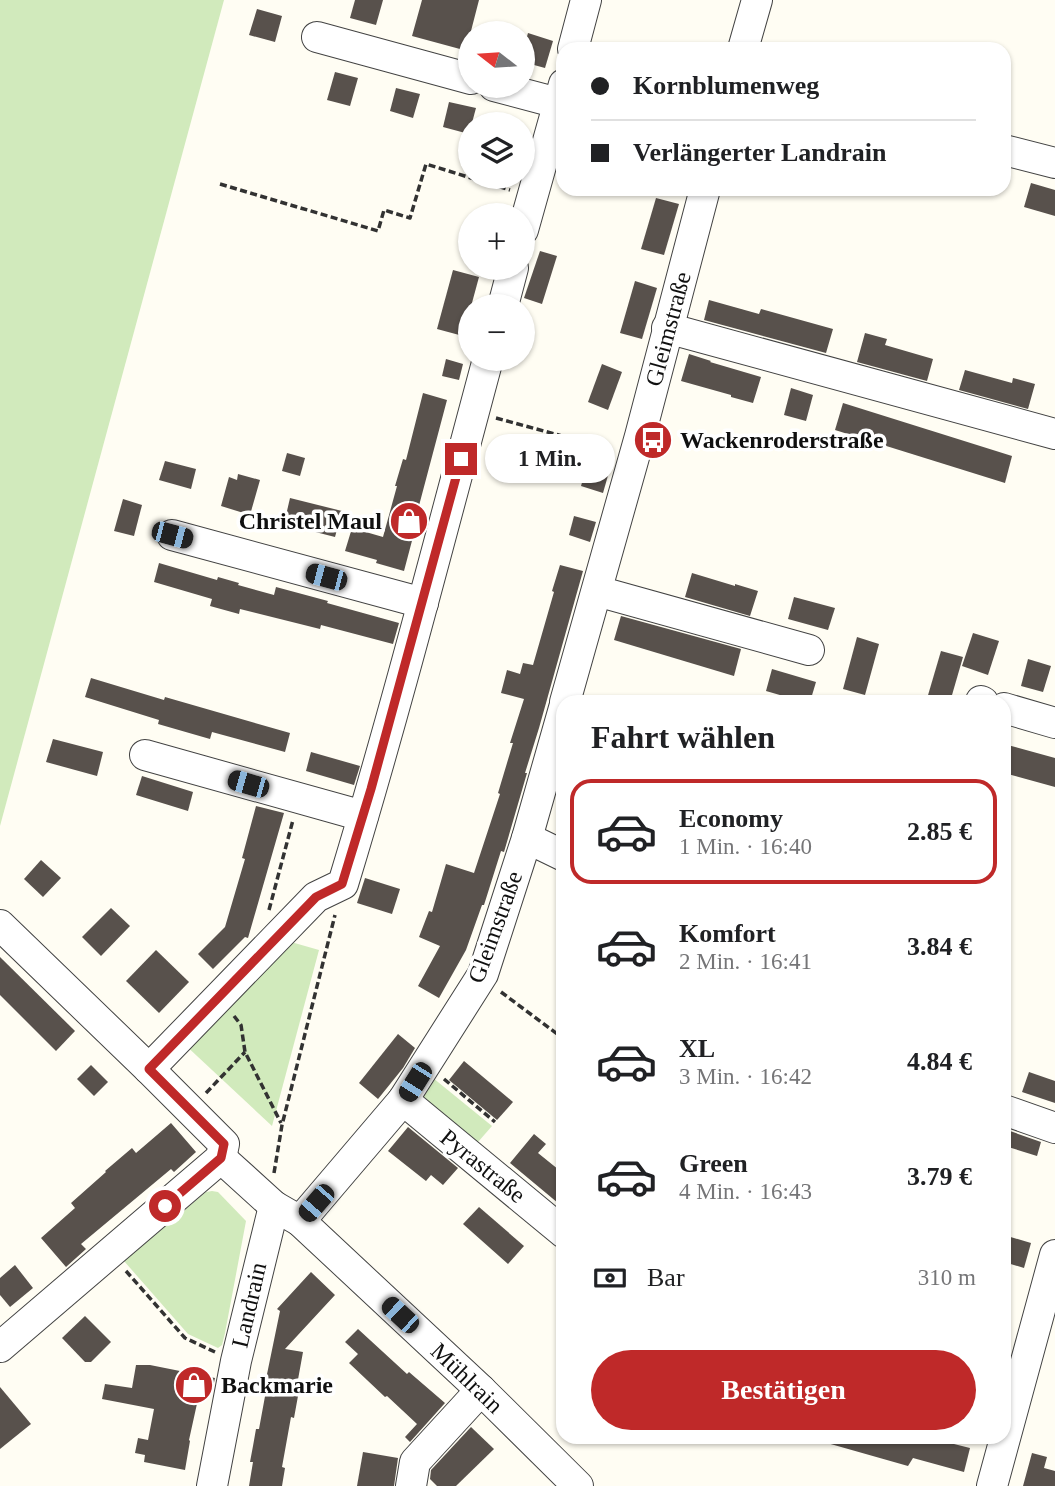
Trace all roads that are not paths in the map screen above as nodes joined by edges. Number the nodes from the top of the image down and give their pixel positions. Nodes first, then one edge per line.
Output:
1 (586, 0) edge
2 (757, 0) edge
3 (317, 37) dead end
4 (575, 42) edge
5 (745, 42) edge
6 (458, 75) edge
7 (536, 91) edge
8 (556, 93) edge
9 (556, 112) edge
10 (1011, 152) edge
11 (1055, 163) edge
12 (703, 196) edge
13 (531, 203) edge
14 (667, 328) junction
15 (485, 371) edge
16 (1055, 434) edge
17 (172, 535) dead end
18 (597, 591) junction
19 (423, 603) junction
20 (809, 650) dead end
21 (567, 695) edge
22 (1011, 710) edge
23 (1055, 723) edge
24 (556, 736) edge
25 (145, 755) dead end
26 (363, 816) junction
27 (527, 838) junction
28 (556, 852) edge
29 (0, 925) edge
30 (149, 1069) junction
31 (403, 1100) junction
32 (1011, 1112) edge
33 (1055, 1128) edge
34 (221, 1158) junction
35 (274, 1206) junction
36 (300, 1221) junction
37 (556, 1226) edge
38 (1055, 1255) edge
39 (4, 1336) edge
40 (481, 1390) junction
41 (1011, 1397) edge
42 (997, 1444) edge
43 (212, 1486) edge
44 (411, 1486) edge
45 (578, 1486) edge
46 (992, 1486) edge

1 - 4 street
2 - 5 street
3 - 6 street
7 - 8 street
9 - 13 street
10 - 11 street
12 - 14 street, Gleimstraße
14 - 16 street
14 - 18 street, Gleimstraße
15 - 19 street
17 - 19 street
18 - 20 street
18 - 21 street, Gleimstraße
19 - 26 street
22 - 23 street
24 - 27 street, Gleimstraße
25 - 26 street
26 - 30 street
27 - 28 street
27 - 31 street, Gleimstraße
29 - 30 street, Mühlrain
30 - 34 street, Mühlrain
31 - 36 street, Gleimstraße
31 - 37 street, Pyrastraße
32 - 33 street
34 - 35 street, Mühlrain
34 - 39 street
35 - 36 street, Mühlrain
35 - 43 street, Landrain
36 - 40 street, Mühlrain
38 - 41 street
40 - 44 street
40 - 45 street, Mühlrain
42 - 46 street

